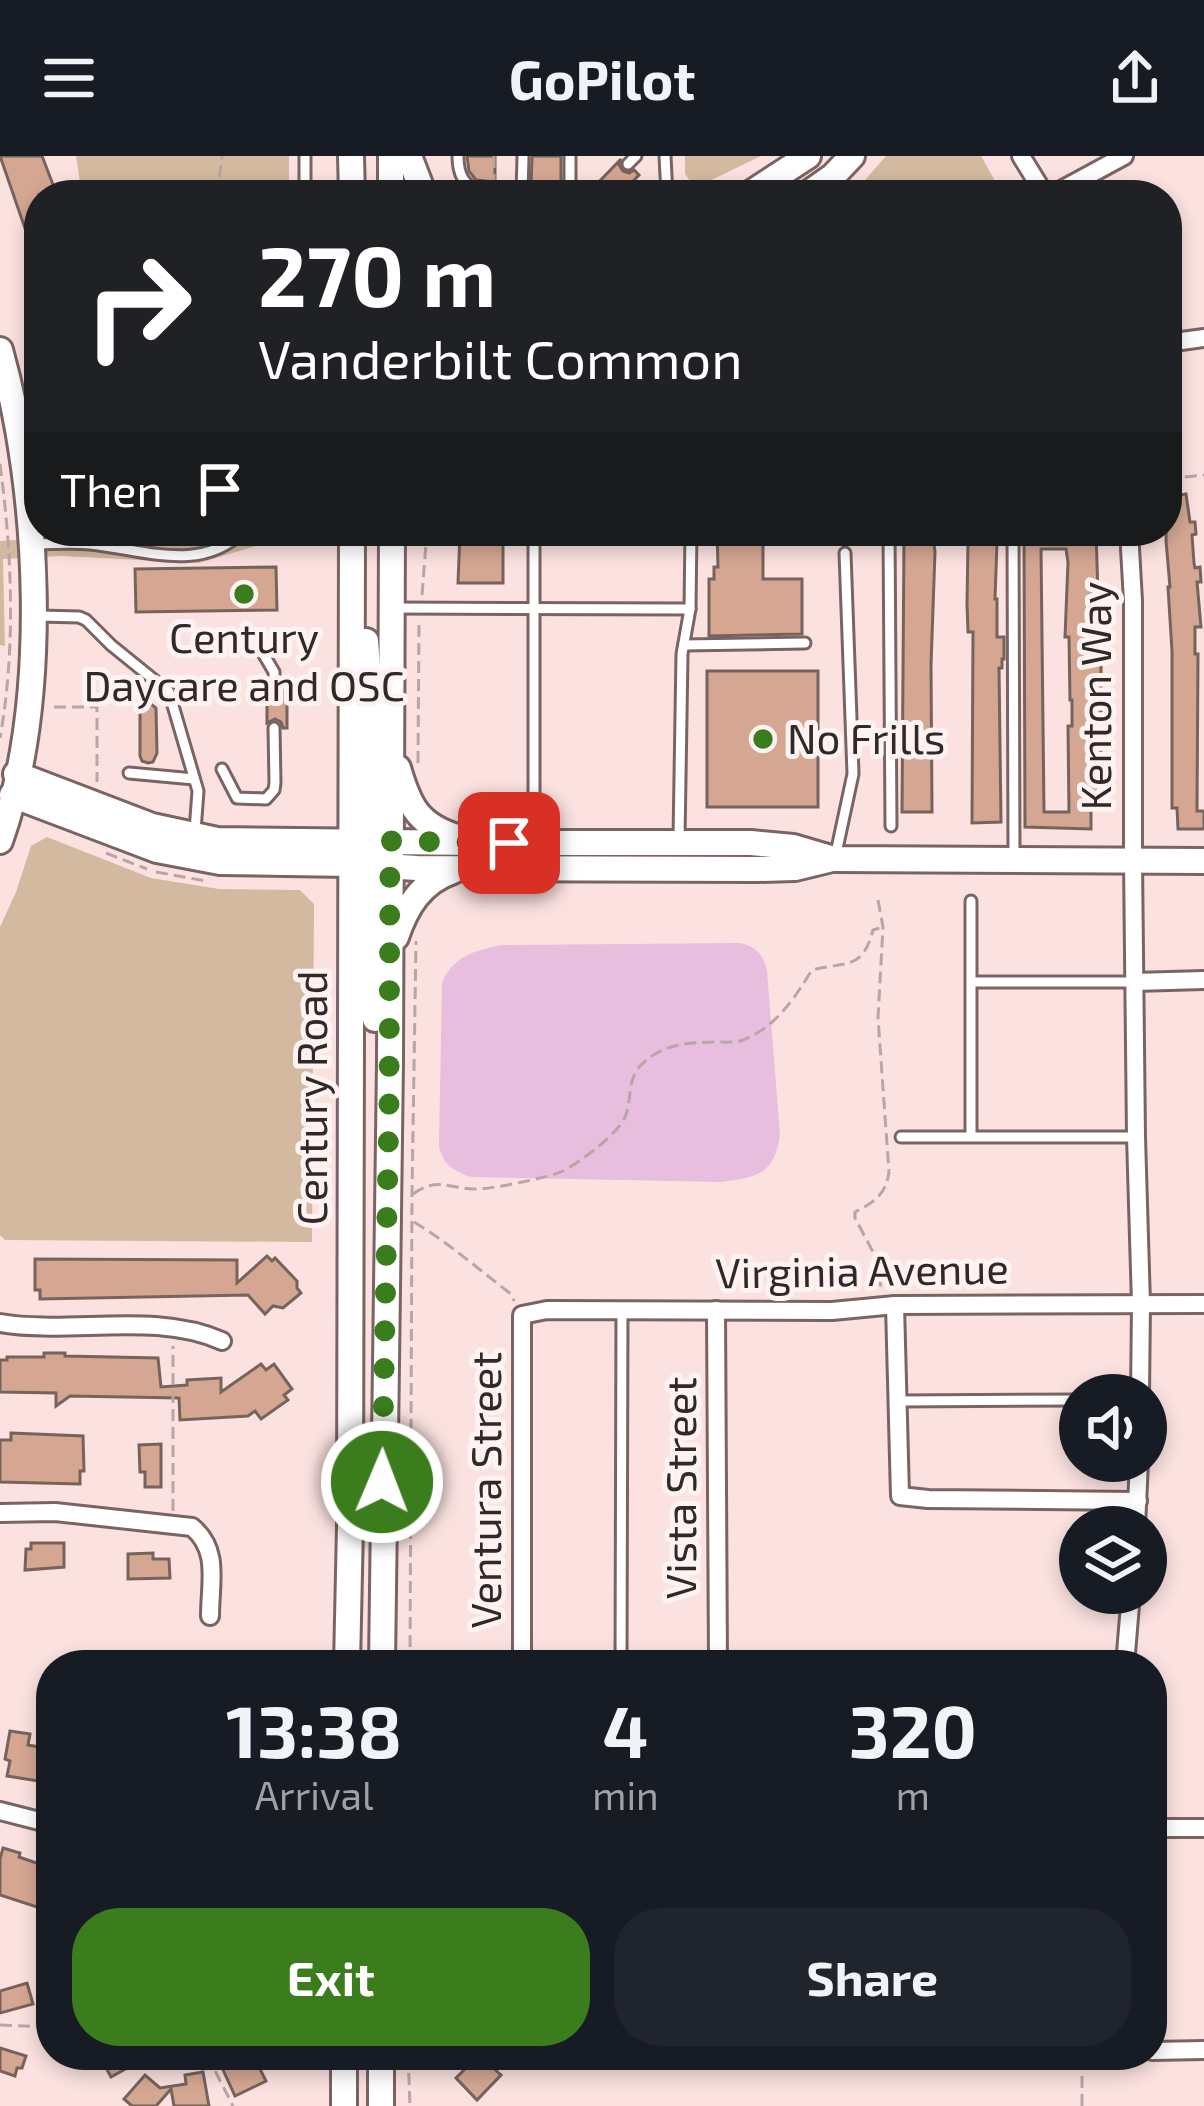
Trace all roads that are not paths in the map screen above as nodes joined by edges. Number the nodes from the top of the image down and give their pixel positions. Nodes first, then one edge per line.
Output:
1 (808, 156) edge
2 (852, 156) edge
3 (1124, 156) edge
4 (771, 180) edge
5 (827, 180) edge
6 (1078, 180) edge
7 (0, 350) edge
8 (24, 475) edge
9 (32, 546) edge
10 (100, 546) edge
11 (221, 546) edge
12 (355, 546) edge
13 (392, 546) edge
14 (533, 546) edge
15 (691, 546) edge
16 (889, 546) edge
17 (1013, 546) edge
18 (1131, 546) edge
19 (844, 553) dead end
20 (392, 608) junction
21 (532, 608) junction
22 (690, 609) junction
23 (33, 616) junction
24 (805, 643) dead end
25 (684, 645) junction
26 (264, 655) dead end
27 (274, 680) dead end
28 (274, 728) dead end
29 (391, 746) junction
30 (222, 770) dead end
31 (129, 773) dead end
32 (194, 779) junction
33 (7, 781) edge
34 (534, 794) dead end
35 (891, 826) dead end
36 (194, 836) junction
37 (0, 841) edge
38 (679, 842) junction
39 (476, 843) junction
40 (371, 853) junction
41 (834, 859) junction
42 (1014, 860) junction
43 (1133, 861) junction
44 (1204, 861) edge
45 (460, 869) junction
46 (679, 869) junction
47 (971, 901) dead end
48 (390, 957) junction
49 (1204, 980) edge
50 (972, 982) junction
51 (1134, 982) junction
52 (389, 1062) junction
53 (971, 1135) junction
54 (901, 1137) dead end
55 (1136, 1137) junction
56 (1142, 1304) junction
57 (1204, 1304) edge
58 (889, 1305) junction
59 (622, 1310) junction
60 (716, 1310) junction
61 (522, 1315) joint
62 (0, 1322) edge
63 (222, 1341) dead end
64 (1140, 1374) edge
65 (1059, 1400) edge
66 (898, 1401) junction
67 (1138, 1482) edge
68 (1138, 1501) junction
69 (1138, 1506) edge
70 (0, 1514) edge
71 (1129, 1614) edge
72 (210, 1616) dead end
73 (347, 1650) edge
74 (382, 1650) edge
75 (522, 1650) edge
76 (621, 1650) edge
77 (718, 1650) edge
78 (1126, 1650) edge
79 (0, 1810) edge
80 (36, 1820) edge
81 (1167, 1828) edge
82 (1204, 1828) edge
83 (1167, 2050) edge
84 (1204, 2050) edge
85 (344, 2070) edge
86 (382, 2070) edge
87 (384, 2100) edge
88 (343, 2103) edge

1 - 4 main road
2 - 5 main road
3 - 6 street
7 - 8 main road
9 - 23 main road
10 - 11 lane
12 - 40 main road, Century Road
13 - 20 main road, Century Road
14 - 21 lane
15 - 22 lane
16 - 35 lane
17 - 42 lane
18 - 43 street, Kenton Way
19 - 41 lane
20 - 21 lane
20 - 29 main road, Century Road
21 - 22 lane
21 - 34 lane
22 - 25 lane
23 - 32 lane
23 - 33 main road
24 - 25 lane
25 - 38 lane
26 - 27 lane
28 - 30 lane
29 - 39 main road
29 - 40 main road, Century Road
31 - 32 lane
32 - 36 lane
33 - 36 main road
33 - 37 main road
33 - 40 main road
36 - 40 main road
38 - 39 main road
38 - 41 main road
38 - 46 lane
39 - 40 main road
40 - 45 main road
40 - 48 main road, Century Road
40 - 52 main road
40 - 73 main road, Century Road
41 - 42 main road
41 - 46 main road
42 - 43 main road
43 - 44 main road
43 - 51 street, Kenton Way
45 - 46 main road
45 - 48 main road
47 - 50 lane
48 - 52 main road, Century Road
49 - 51 street
50 - 51 lane
50 - 53 lane
51 - 55 street, Kenton Way
52 - 74 main road, Century Road
53 - 54 lane
53 - 55 lane
55 - 56 street, Kenton Way
56 - 57 street, Virginia Avenue
56 - 58 street, Virginia Avenue
56 - 64 street, Kenton Way
58 - 60 street, Virginia Avenue
58 - 66 street
59 - 60 street, Virginia Avenue
59 - 61 street, Virginia Avenue
59 - 76 lane
60 - 77 street, Vista Street
61 - 75 street, Ventura Street
62 - 63 street
65 - 66 lane
66 - 68 street
67 - 68 street
68 - 69 street
70 - 72 street
71 - 78 street
79 - 80 street
81 - 82 street
83 - 84 street
85 - 88 main road
86 - 87 main road

